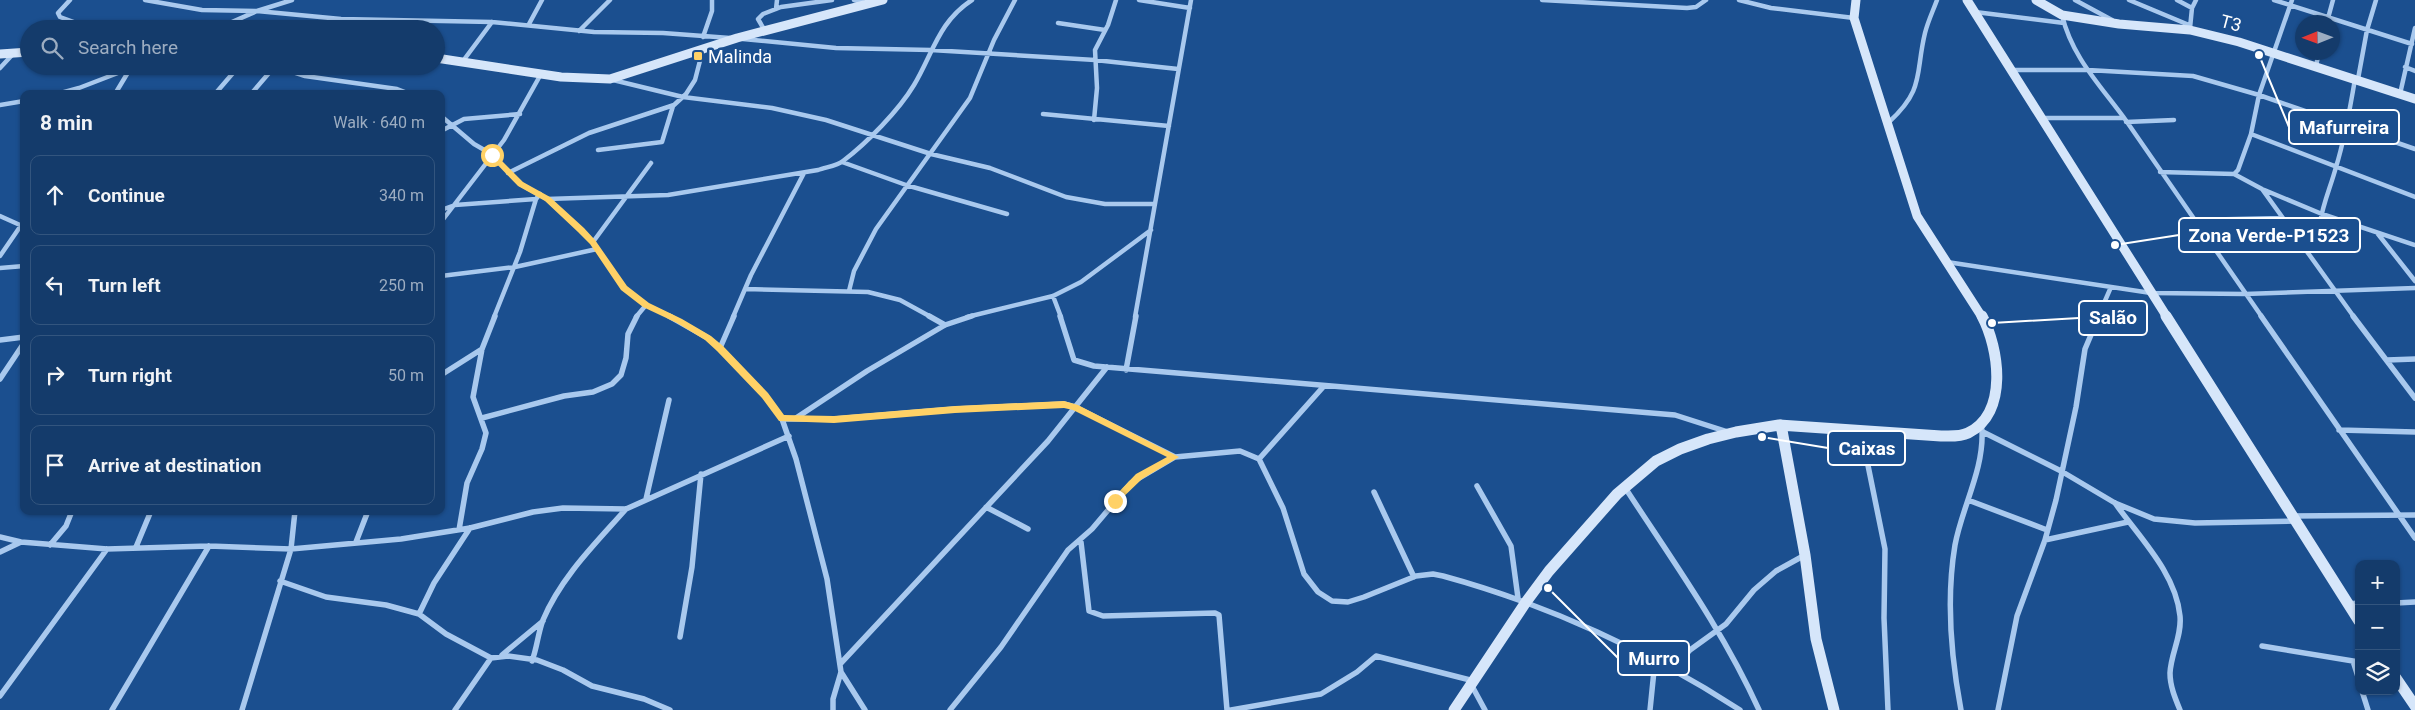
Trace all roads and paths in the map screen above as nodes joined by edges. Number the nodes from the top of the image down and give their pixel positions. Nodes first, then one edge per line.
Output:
1 (70, 0) edge
2 (145, 0) edge
3 (274, 0) edge
4 (292, 0) edge
5 (542, 0) edge
6 (610, 0) edge
7 (712, 0) edge
8 (778, 0) edge
9 (832, 0) edge
10 (854, 0) edge
11 (883, 0) edge
12 (972, 0) edge
13 (1015, 0) edge
14 (1116, 0) edge
15 (1139, 0) edge
16 (1191, 0) edge
17 (1542, 0) edge
18 (1706, 0) edge
19 (1739, 0) edge
20 (1856, 0) edge
21 (1937, 0) edge
22 (1967, 0) edge
23 (2036, 0) edge
24 (2075, 0) edge
25 (2129, 0) edge
26 (2177, 0) edge
27 (2196, 0) edge
28 (2274, 0) edge
29 (2333, 0) edge
30 (2376, 0) edge
31 (819, 1) edge
32 (2291, 2) edge
33 (868, 3) junction
34 (268, 7) junction
35 (776, 8) junction
36 (1190, 8) junction
37 (2192, 8) junction
38 (257, 11) junction
39 (1974, 12) junction
40 (2323, 15) edge
41 (2329, 15) edge
42 (1854, 18) junction
43 (2063, 19) junction
44 (68, 20) edge
45 (236, 20) edge
46 (351, 20) edge
47 (445, 21) edge
48 (2340, 21) edge
49 (492, 22) junction
50 (1058, 23) dead end
51 (529, 24) junction
52 (2119, 24) junction
53 (2190, 28) junction
54 (765, 30) junction
55 (1105, 30) junction
56 (2367, 30) junction
57 (2415, 30) edge
58 (579, 31) junction
59 (703, 37) junction
60 (737, 38) junction
61 (2412, 44) junction
62 (703, 49) junction
63 (931, 50) junction
64 (2412, 52) edge
65 (14, 53) junction
66 (20, 53) edge
67 (2275, 53) junction
68 (0, 54) edge
69 (988, 54) junction
70 (445, 59) edge
71 (1095, 60) junction
72 (2317, 60) edge
73 (463, 61) junction
74 (2316, 66) junction
75 (2405, 67) junction
76 (0, 68) edge
77 (1178, 69) junction
78 (2012, 70) junction
79 (2088, 70) junction
80 (2415, 71) edge
81 (542, 74) junction
82 (112, 75) edge
83 (126, 75) edge
84 (231, 75) edge
85 (267, 75) edge
86 (302, 75) edge
87 (610, 79) junction
88 (2356, 79) junction
89 (68, 90) edge
90 (117, 90) edge
91 (218, 90) edge
92 (254, 90) edge
93 (400, 90) edge
94 (2400, 94) junction
95 (2259, 95) junction
96 (683, 97) junction
97 (2415, 98) edge
98 (20, 102) edge
99 (0, 106) edge
100 (674, 106) junction
101 (520, 114) junction
102 (1043, 114) dead end
103 (2043, 118) junction
104 (445, 119) edge
105 (1094, 120) junction
106 (2125, 120) junction
107 (2174, 120) dead end
108 (1889, 122) junction
109 (452, 124) junction
110 (1168, 126) junction
111 (2347, 126) junction
112 (445, 128) edge
113 (2251, 134) junction
114 (870, 135) junction
115 (2415, 149) edge
116 (598, 150) dead end
117 (931, 154) junction
118 (492, 155) junction
119 (842, 162) junction
120 (651, 163) dead end
121 (2336, 168) junction
122 (2160, 172) junction
123 (508, 173) junction
124 (804, 173) junction
125 (2234, 174) junction
126 (906, 185) junction
127 (2262, 189) junction
128 (538, 197) junction
129 (2415, 197) edge
130 (627, 198) junction
131 (547, 199) junction
132 (1155, 204) junction
133 (455, 205) junction
134 (445, 209) edge
135 (1007, 214) dead end
136 (2322, 214) junction
137 (0, 216) edge
138 (445, 217) edge
139 (2281, 218) junction
140 (2193, 220) junction
141 (20, 222) edge
142 (20, 226) edge
143 (1151, 230) junction
144 (2378, 233) junction
145 (593, 242) junction
146 (2415, 245) edge
147 (597, 249) junction
148 (0, 256) edge
149 (1947, 262) junction
150 (20, 266) edge
151 (515, 267) junction
152 (0, 268) edge
153 (445, 276) edge
154 (2415, 281) edge
155 (2111, 287) junction
156 (2415, 288) edge
157 (746, 289) junction
158 (2333, 290) junction
159 (849, 291) junction
160 (2151, 293) junction
161 (2245, 294) junction
162 (1054, 296) junction
163 (646, 305) junction
164 (945, 325) junction
165 (20, 338) edge
166 (0, 340) edge
167 (720, 348) junction
168 (20, 349) edge
169 (482, 349) junction
170 (2388, 360) junction
171 (2415, 360) edge
172 (1107, 367) junction
173 (1126, 370) junction
174 (445, 372) edge
175 (0, 379) edge
176 (1324, 386) junction
177 (2415, 398) edge
178 (669, 400) dead end
179 (1075, 407) junction
180 (482, 418) junction
181 (796, 418) junction
182 (782, 419) junction
183 (1781, 425) junction
184 (1982, 429) junction
185 (2339, 430) junction
186 (1861, 431) junction
187 (1729, 432) junction
188 (2415, 432) edge
189 (789, 436) junction
190 (1175, 457) junction
191 (1259, 459) junction
192 (2061, 470) junction
193 (701, 474) junction
194 (1477, 486) dead end
195 (1624, 486) junction
196 (1374, 492) dead end
197 (646, 499) junction
198 (1968, 500) junction
199 (2115, 503) junction
200 (986, 506) junction
201 (626, 509) junction
202 (2415, 514) edge
203 (70, 515) edge
204 (149, 515) edge
205 (295, 515) edge
206 (366, 515) edge
207 (2400, 515) junction
208 (2293, 519) junction
209 (2128, 522) junction
210 (470, 528) junction
211 (1028, 529) dead end
212 (459, 530) junction
213 (2047, 530) junction
214 (0, 537) edge
215 (2415, 538) edge
216 (2045, 540) junction
217 (21, 542) junction
218 (356, 542) junction
219 (1081, 542) junction
220 (50, 545) junction
221 (208, 546) junction
222 (136, 547) junction
223 (107, 549) junction
224 (291, 549) junction
225 (0, 552) edge
226 (1805, 555) junction
227 (1414, 577) junction
228 (280, 581) junction
229 (1522, 601) junction
230 (2415, 602) edge
231 (2400, 603) edge
232 (2348, 604) junction
233 (2355, 604) edge
234 (419, 614) junction
235 (2355, 615) edge
236 (543, 621) junction
237 (1717, 630) junction
238 (680, 637) dead end
239 (2262, 646) dead end
240 (502, 656) junction
241 (491, 658) junction
242 (532, 661) junction
243 (1655, 661) junction
244 (2355, 662) edge
245 (841, 663) junction
246 (1673, 669) junction
247 (841, 672) junction
248 (2400, 683) edge
249 (1474, 684) junction
250 (2363, 695) edge
251 (0, 696) edge
252 (2415, 704) edge
253 (112, 710) edge
254 (242, 710) edge
255 (455, 710) edge
256 (670, 710) edge
257 (833, 710) edge
258 (865, 710) edge
259 (950, 710) edge
260 (1227, 710) edge
261 (1231, 710) edge
262 (1454, 710) edge
263 (1485, 710) edge
264 (1650, 710) edge
265 (1740, 710) edge
266 (1760, 710) edge
267 (1834, 710) edge
268 (1888, 710) edge
269 (1961, 710) edge
270 (1998, 710) edge
271 (2180, 710) edge
272 (2368, 710) edge

1 - 44 street
2 - 38 street
3 - 34 street
4 - 34 street
5 - 51 street
6 - 58 street
7 - 59 street
8 - 35 street
9 - 31 street
10 - 33 street
11 - 33 street
12 - 63 street
13 - 69 street
14 - 55 street
15 - 36 street
16 - 36 street
17 - 18 street
19 - 42 street
20 - 42 street
21 - 108 street
22 - 39 street
23 - 43 street, T3
24 - 52 street
25 - 53 street
26 - 37 street
27 - 37 street
28 - 32 street
29 - 41 street
30 - 56 street
31 - 35 street
32 - 40 street
32 - 67 street
33 - 54 street
34 - 38 street
35 - 54 street
36 - 77 street
37 - 53 street
38 - 45 street
38 - 46 street
39 - 43 street
39 - 78 street
42 - 108 street
43 - 52 street, T3
43 - 79 street
47 - 49 street
48 - 56 street
49 - 51 street
49 - 73 street
50 - 55 street
51 - 58 street
52 - 53 street, T3
53 - 67 street, T3
54 - 60 street
55 - 71 street
56 - 61 street
56 - 88 street
57 - 61 street
58 - 59 street
59 - 60 street
60 - 62 street
60 - 63 street
61 - 64 street
62 - 87 street
62 - 96 street
63 - 69 street
63 - 114 street
64 - 75 street
65 - 66 street
65 - 68 street
65 - 76 street
67 - 74 street, T3
67 - 95 street
69 - 71 street
69 - 117 street
70 - 73 street
71 - 77 street
71 - 105 street
72 - 74 street
73 - 81 street
74 - 88 street, T3
75 - 80 street
75 - 94 street
77 - 110 street
78 - 79 street
78 - 103 street
79 - 95 street
79 - 106 street
81 - 87 street
81 - 101 street
82 - 89 street
83 - 90 street
84 - 91 street
85 - 92 street
86 - 93 street
87 - 96 street
88 - 94 street, T3
88 - 111 street
94 - 97 street, T3
95 - 111 street
95 - 113 street
96 - 100 street
96 - 114 street
98 - 99 street
100 - 116 street
100 - 123 street
101 - 109 street
101 - 118 street
102 - 105 street
103 - 106 street
103 - 160 street
104 - 109 street
105 - 110 street
106 - 107 street
106 - 122 street
108 - 149 street
109 - 112 street
109 - 118 street
110 - 132 street
111 - 115 street
111 - 121 street
113 - 121 street
113 - 125 street
114 - 117 street
114 - 119 street
117 - 126 street
117 - 132 street
118 - 123 street
118 - 133 street
119 - 124 street
119 - 126 street
120 - 130 street
121 - 129 street
121 - 136 street
122 - 125 street
122 - 140 street
123 - 128 street
124 - 130 street
124 - 157 street
125 - 127 street
126 - 135 street
126 - 159 street
127 - 136 street
127 - 139 street
128 - 131 street
128 - 133 street
128 - 151 street
130 - 131 street
130 - 145 street
131 - 145 street
132 - 143 street
133 - 134 street
133 - 138 street
136 - 139 street
136 - 144 street
137 - 141 street
139 - 140 street
139 - 158 street
140 - 161 street
142 - 148 street
143 - 162 street
143 - 173 street
144 - 146 street
144 - 154 street
145 - 147 street
147 - 151 street
147 - 163 street
149 - 155 street
149 - 184 street
150 - 152 street
151 - 153 street
151 - 169 street
155 - 160 street
155 - 192 street
156 - 158 street
157 - 159 street
157 - 167 street
158 - 161 street
158 - 170 street
159 - 164 street
160 - 161 street
160 - 208 street
161 - 185 street
162 - 164 street
162 - 172 street
163 - 167 street
163 - 180 street
164 - 181 street
165 - 166 street
167 - 182 street
168 - 175 street
169 - 174 street
169 - 180 street
170 - 171 street
170 - 177 street
172 - 173 street
172 - 179 street
173 - 176 street
176 - 187 street
176 - 191 street
178 - 197 street
179 - 181 street
179 - 190 street
179 - 200 street
180 - 212 street
181 - 182 street
182 - 189 street
183 - 186 street
183 - 187 street
183 - 226 street
184 - 186 street
184 - 192 street
184 - 198 street
185 - 188 street
185 - 207 street
186 - 268 street
187 - 195 street
189 - 193 street
189 - 245 street
190 - 191 street
190 - 219 street
191 - 227 street
192 - 199 street
192 - 213 street
193 - 197 street
193 - 238 street
194 - 229 street
195 - 229 street
195 - 237 street
196 - 227 street
197 - 201 street
198 - 213 street
198 - 269 street
199 - 208 street
199 - 209 street
200 - 211 street
200 - 245 street
201 - 210 street
201 - 236 street
202 - 207 street
203 - 220 street
204 - 222 street
205 - 224 street
206 - 218 street
207 - 208 street
207 - 215 street
208 - 232 street
209 - 216 street
209 - 271 street
210 - 212 street
210 - 234 street
212 - 218 street
213 - 216 street
214 - 217 street
216 - 270 street
217 - 220 street
217 - 225 street
218 - 224 street
219 - 259 street
219 - 260 street
220 - 223 street
221 - 222 street
221 - 224 street
221 - 253 street
222 - 223 street
223 - 251 street
224 - 228 street
226 - 237 street
226 - 267 street
227 - 229 street
228 - 234 street
228 - 254 street
229 - 243 street
229 - 249 street
230 - 231 street
232 - 233 street
232 - 235 street
234 - 241 street
236 - 240 street
236 - 242 street
237 - 246 street
237 - 266 street
239 - 244 street
240 - 241 street
240 - 242 street
241 - 255 street
242 - 256 street
243 - 246 street
243 - 264 street
245 - 247 street
246 - 265 street
247 - 257 street
247 - 258 street
248 - 252 street
249 - 261 street
249 - 262 street
249 - 263 street
250 - 272 street

